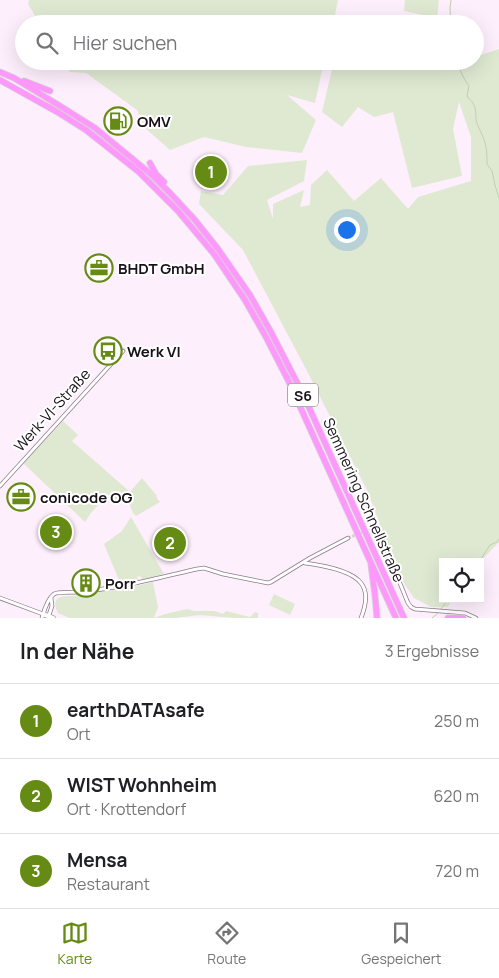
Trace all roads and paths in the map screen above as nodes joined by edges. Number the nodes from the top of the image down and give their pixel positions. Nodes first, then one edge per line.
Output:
1 (0, 72) edge
2 (14, 78) junction
3 (0, 80) edge
4 (50, 91) dead end
5 (150, 163) dead end
6 (170, 193) junction
7 (123, 351) dead end
8 (0, 486) edge
9 (372, 528) dead end
10 (348, 538) tunnel mouth
11 (370, 560) junction
12 (304, 562) junction
13 (52, 596) junction
14 (0, 598) edge
15 (447, 615) edge
16 (42, 616) edge
17 (50, 618) edge
18 (361, 618) edge
19 (377, 618) edge
20 (396, 618) edge
21 (404, 618) edge
22 (462, 618) edge
23 (476, 618) edge

1 - 2 highway, Semmering Schnellstraße / S6
2 - 4 highway
2 - 6 highway, Semmering Schnellstraße / S6
3 - 11 highway, Semmering Schnellstraße / S6
5 - 6 highway
6 - 21 highway, Semmering Schnellstraße / S6
7 - 8 street, Werk-VI-Straße
9 - 15 street
10 - 12 street
11 - 19 highway
11 - 20 highway, Semmering Schnellstraße / S6
12 - 13 street
12 - 18 street
13 - 16 street
13 - 17 street
14 - 16 street
15 - 22 highway
15 - 23 street
16 - 17 main road

